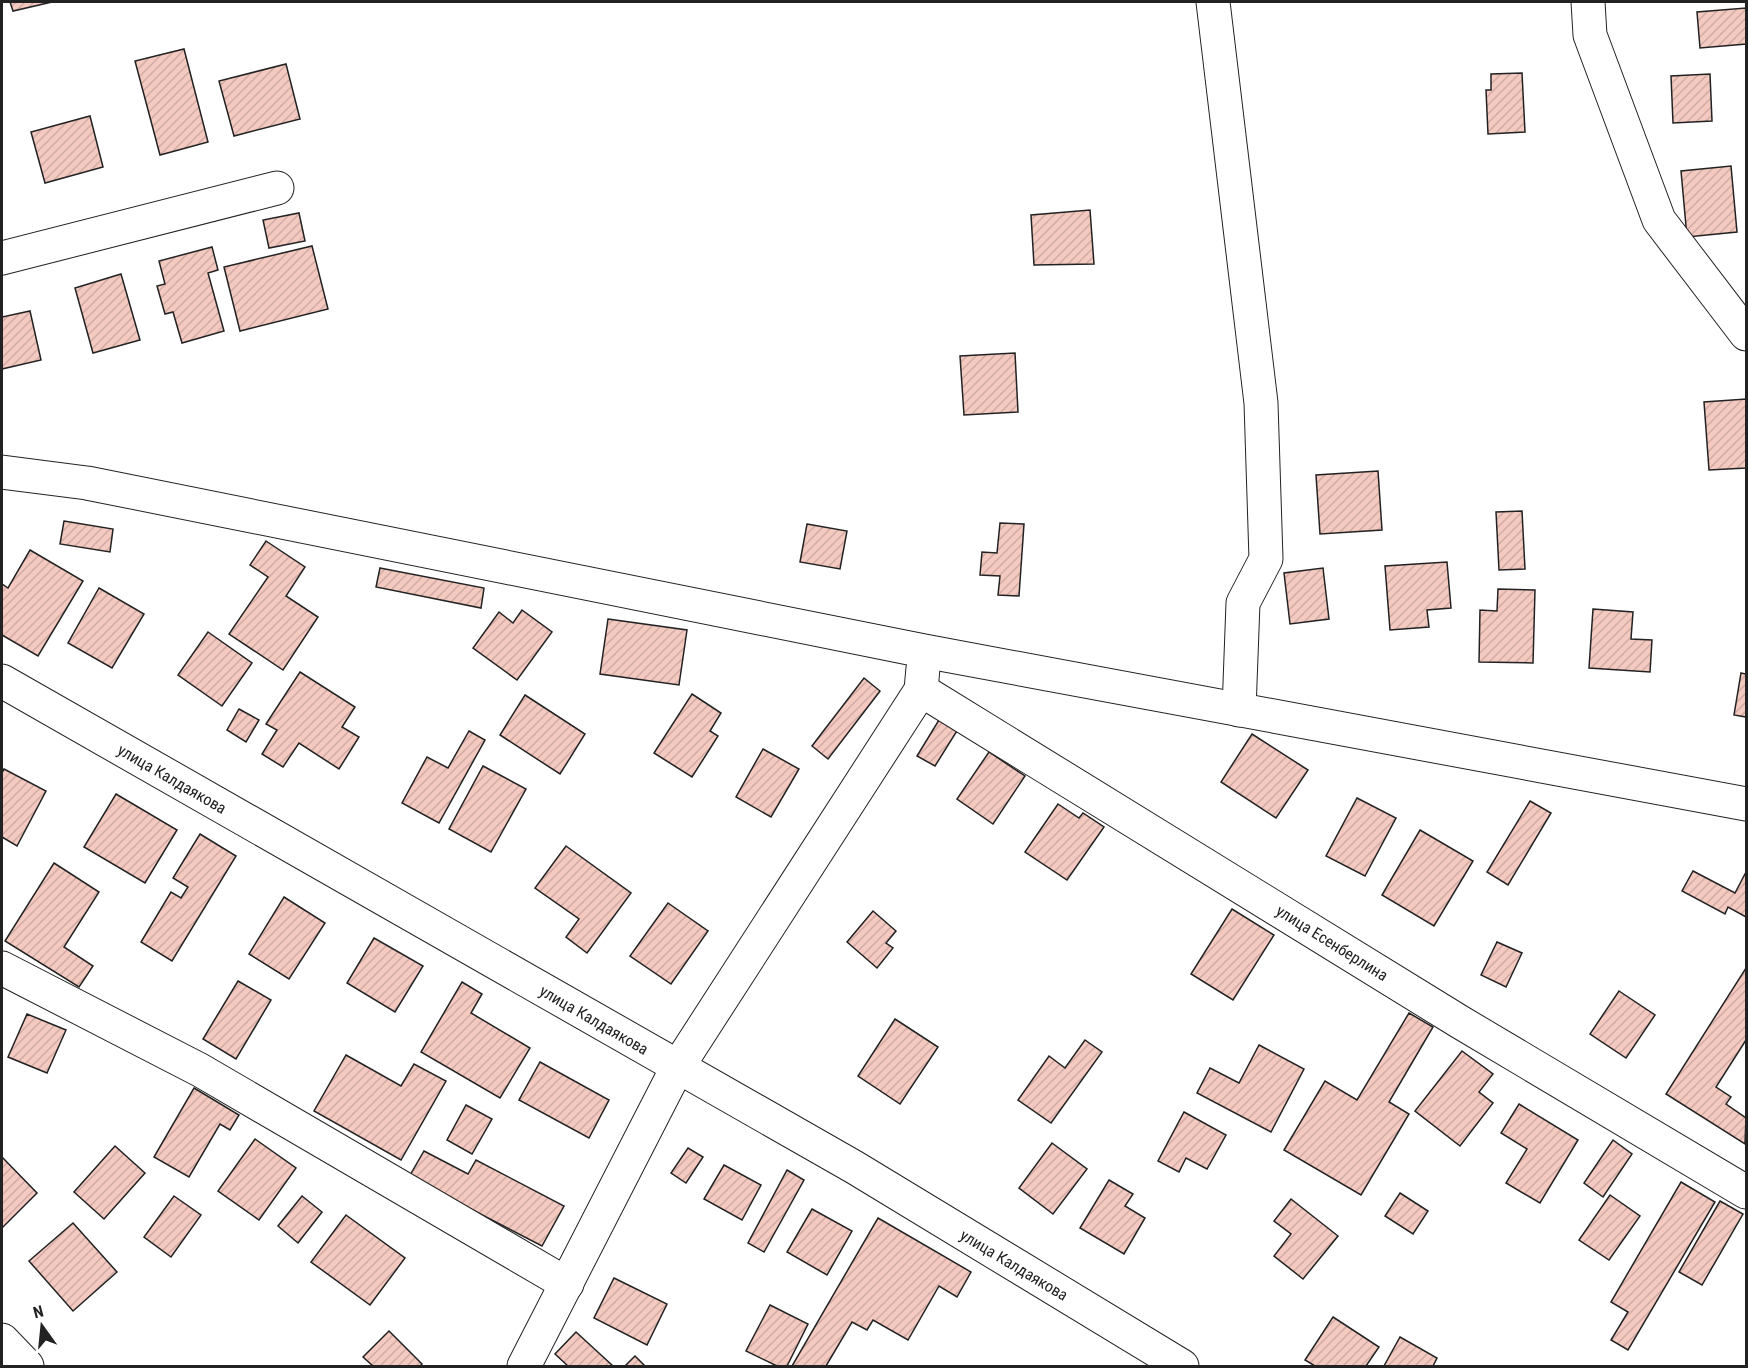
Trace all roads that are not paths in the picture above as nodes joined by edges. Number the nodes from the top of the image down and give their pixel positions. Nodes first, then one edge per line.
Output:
1 (1213, 2) edge
2 (1588, 2) edge
3 (277, 188) dead end
4 (2, 258) edge
5 (1746, 334) edge
6 (2, 472) edge
7 (924, 651) junction
8 (2, 681) edge
9 (921, 690) junction
10 (1239, 710) junction
11 (1746, 804) edge
12 (2, 968) edge
13 (677, 1068) junction
14 (1746, 1192) edge
15 (567, 1284) junction
16 (2, 1340) edge
17 (528, 1365) edge
18 (27, 1366) edge
19 (1182, 1366) edge

1 - 10 street
2 - 5 street
3 - 4 street
6 - 7 street
7 - 9 street
7 - 10 street
8 - 13 street, улица Калдаякова
9 - 13 street
9 - 14 street, улица Есенберлина
10 - 11 street
12 - 15 street
13 - 15 street
13 - 19 street, улица Калдаякова
15 - 17 street
16 - 18 street

